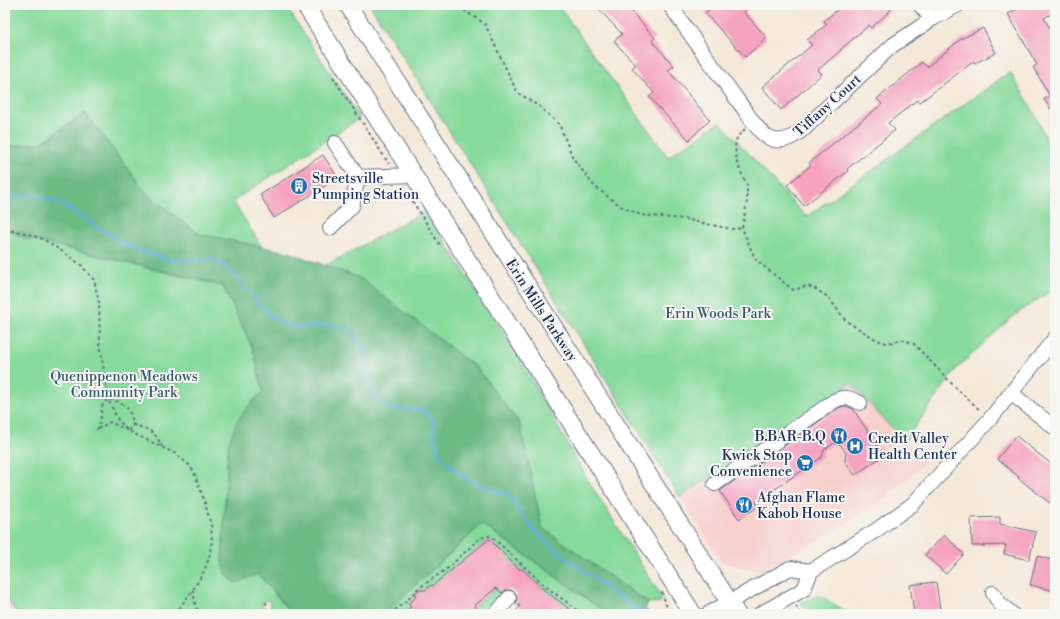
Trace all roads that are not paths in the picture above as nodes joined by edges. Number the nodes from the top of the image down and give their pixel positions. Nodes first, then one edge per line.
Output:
1 (305, 5) edge
2 (348, 5) edge
3 (670, 5) edge
4 (920, 5) edge
5 (958, 5) edge
6 (932, 19) junction
7 (335, 143) dead end
8 (413, 175) junction
9 (358, 177) junction
10 (330, 228) dead end
11 (1055, 338) edge
12 (1011, 393) junction
13 (860, 403) dead end
14 (1055, 428) edge
15 (715, 484) dead end
16 (811, 571) junction
17 (993, 593) dead end
18 (509, 598) dead end
19 (733, 608) edge
20 (496, 614) edge
21 (693, 614) edge
22 (708, 614) edge
23 (760, 614) edge
24 (1012, 614) edge

1 - 8 main road
2 - 19 main road, Erin Mills Parkway
3 - 6 street, Tiffany Court
4 - 6 street
5 - 6 street, Tiffany Court
7 - 9 street
8 - 9 street
8 - 21 main road
9 - 10 street
11 - 12 street
12 - 14 street
12 - 16 street
13 - 15 street
16 - 19 street
16 - 23 street
17 - 24 street
18 - 20 street
19 - 22 street

